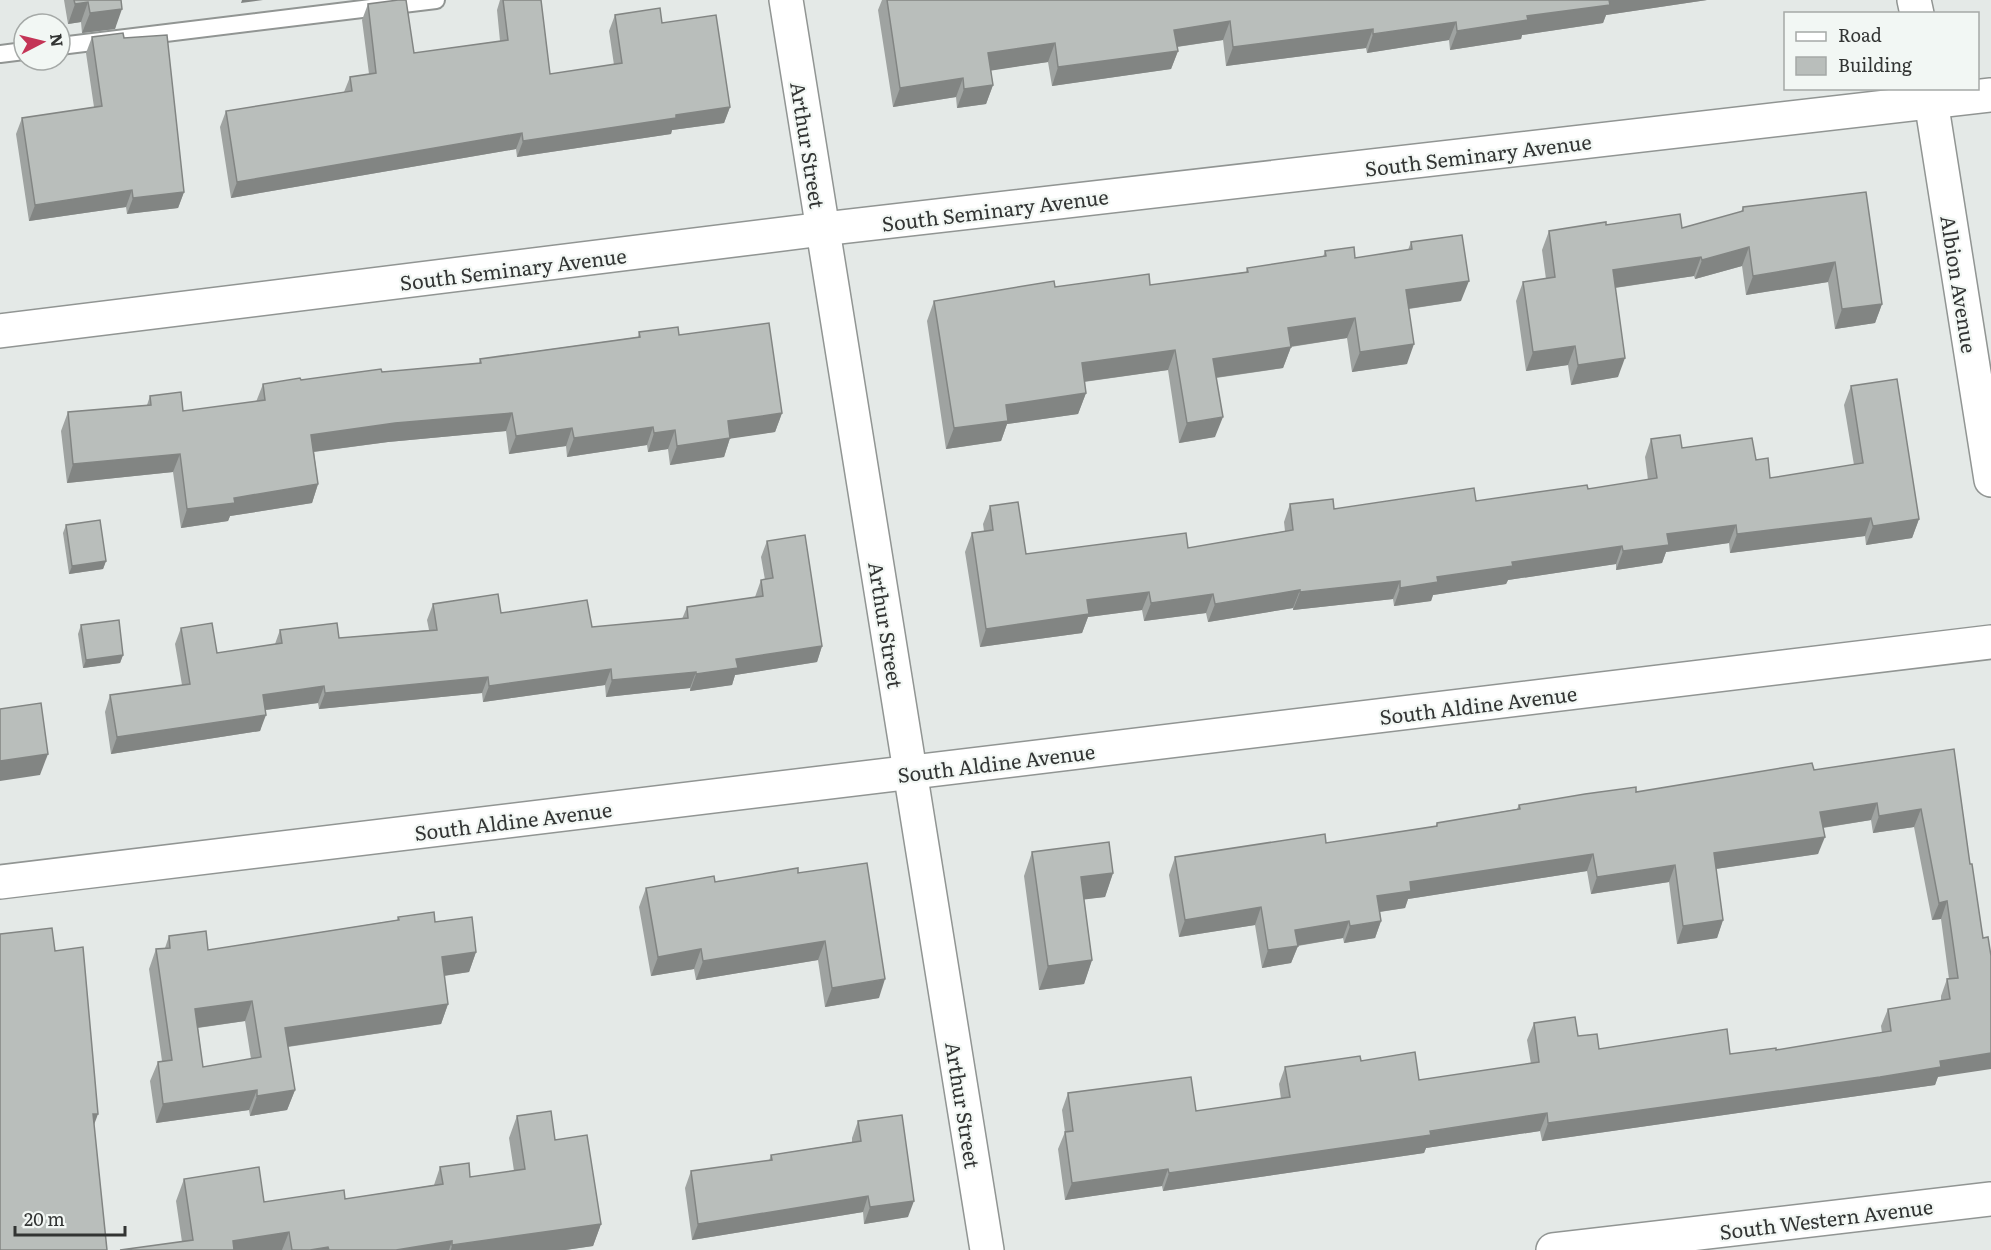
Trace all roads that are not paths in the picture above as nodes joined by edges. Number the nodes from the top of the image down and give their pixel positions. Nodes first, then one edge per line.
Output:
1 (436, 0) edge
2 (786, 0) edge
3 (72, 45) edge
4 (1930, 95) edge
5 (1991, 95) edge
6 (823, 229) junction
7 (0, 331) edge
8 (1991, 480) edge
9 (1991, 642) edge
10 (910, 772) junction
11 (0, 882) edge
12 (1991, 1199) edge
13 (987, 1250) edge
14 (1553, 1250) edge

1 - 3 lane
2 - 6 street, Arthur Street
4 - 5 street, South Seminary Avenue
4 - 6 street, South Seminary Avenue
4 - 8 street, Albion Avenue
6 - 7 street, South Seminary Avenue
6 - 10 street, Arthur Street
9 - 10 street, South Aldine Avenue
10 - 11 street, South Aldine Avenue
10 - 13 street, Arthur Street
12 - 14 street, South Western Avenue

